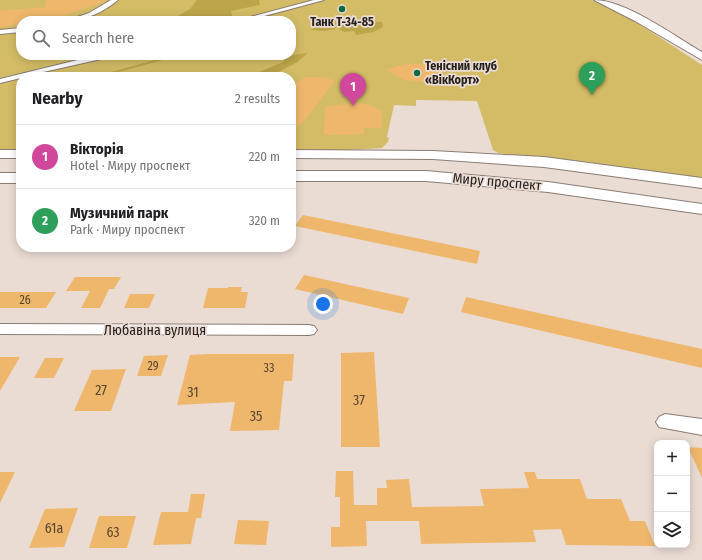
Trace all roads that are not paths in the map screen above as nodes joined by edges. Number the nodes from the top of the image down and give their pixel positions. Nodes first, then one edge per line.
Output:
1 (115, 0) edge
2 (321, 0) edge
3 (598, 0) edge
4 (607, 0) edge
5 (85, 16) edge
6 (258, 16) edge
7 (16, 30) edge
8 (0, 32) edge
9 (702, 50) edge
10 (702, 57) edge
11 (86, 60) edge
12 (37, 72) edge
13 (16, 77) edge
14 (0, 81) edge
15 (0, 154) edge
16 (16, 154) edge
17 (296, 154) edge
18 (544, 162) junction
19 (296, 176) edge
20 (0, 178) edge
21 (16, 178) edge
22 (702, 183) edge
23 (548, 187) junction
24 (702, 208) edge
25 (0, 329) edge
26 (309, 330) dead end
27 (665, 422) dead end
28 (702, 427) edge

1 - 5 street
2 - 6 street
3 - 10 main road
4 - 9 main road
7 - 8 street
11 - 12 street
13 - 14 street
15 - 16 main road
17 - 18 main road, Миру проспект
18 - 22 main road, Миру проспект
18 - 23 main road
19 - 23 main road, Миру проспект
20 - 21 main road
23 - 24 main road, Миру проспект
25 - 26 street, Любавіна вулиця
27 - 28 street

